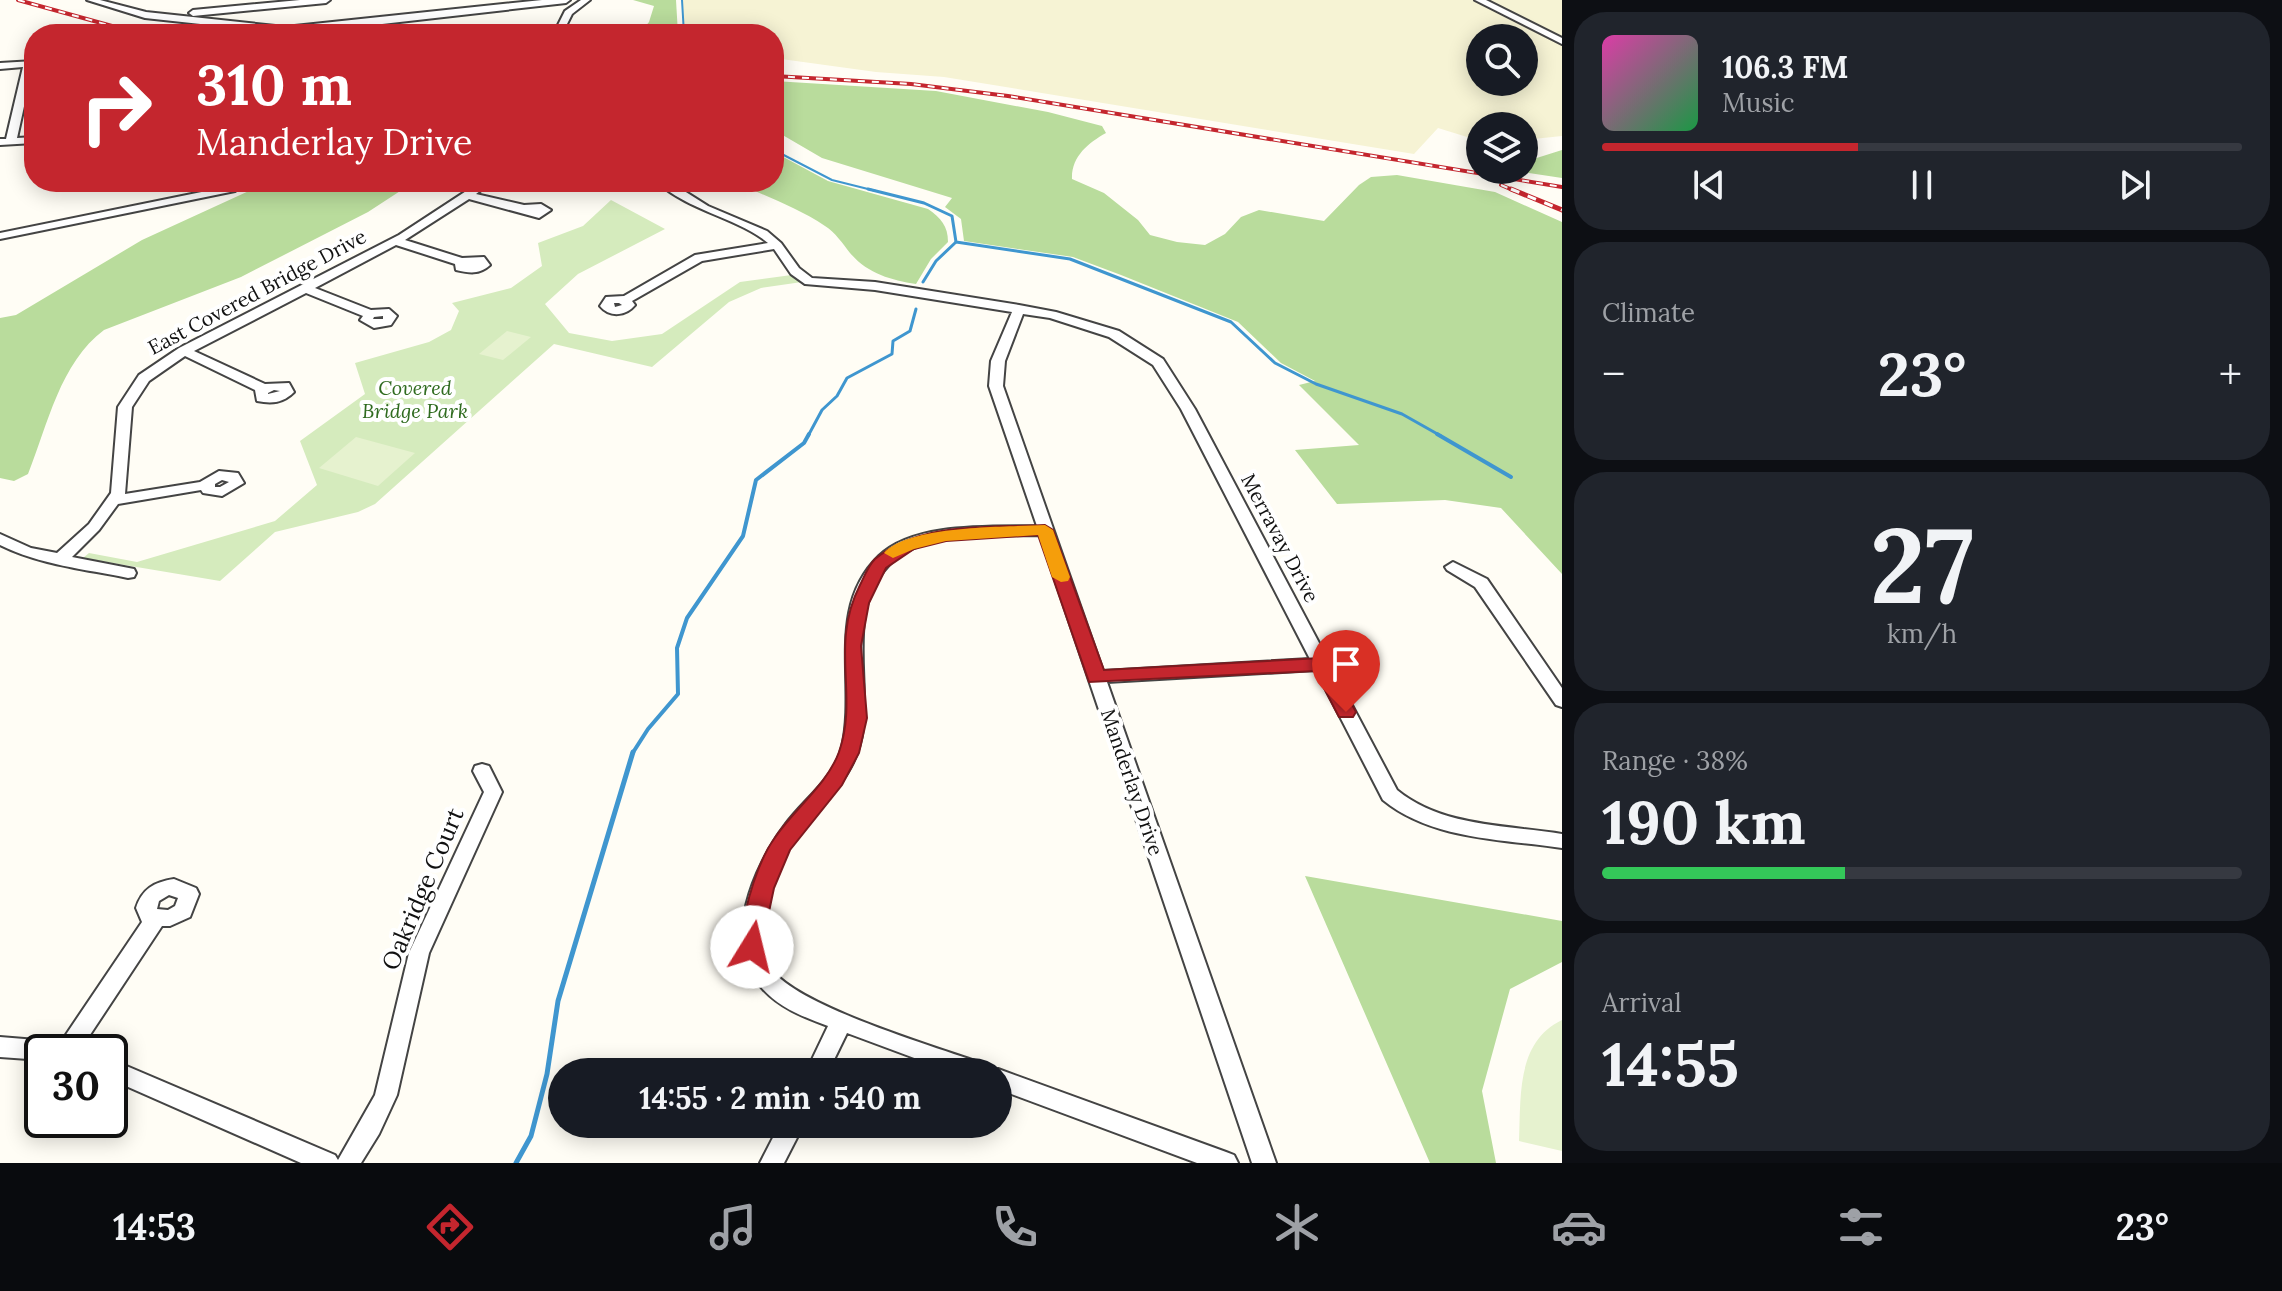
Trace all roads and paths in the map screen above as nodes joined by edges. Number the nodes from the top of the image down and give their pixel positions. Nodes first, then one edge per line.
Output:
1 (91, 0) edge
2 (326, 0) edge
3 (566, 0) edge
4 (585, 0) edge
5 (1479, 0) edge
6 (160, 17) junction
7 (227, 24) edge
8 (341, 24) edge
9 (562, 24) edge
10 (1562, 41) edge
11 (24, 65) edge
12 (0, 66) edge
13 (24, 87) edge
14 (6, 142) edge
15 (216, 192) edge
16 (472, 192) edge
17 (678, 192) edge
18 (467, 195) junction
19 (525, 209) dead end
20 (0, 236) edge
21 (395, 241) junction
22 (777, 245) junction
23 (462, 262) dead end
24 (809, 281) junction
25 (305, 288) junction
26 (792, 289) dead end
27 (625, 300) dead end
28 (1019, 309) junction
29 (370, 314) dead end
30 (184, 351) junction
31 (265, 389) dead end
32 (206, 485) dead end
33 (114, 500) junction
34 (1045, 530) junction
35 (0, 539) edge
36 (59, 560) junction
37 (1453, 567) dead end
38 (128, 573) dead end
39 (1321, 664) junction
40 (1096, 677) junction
41 (1562, 701) edge
42 (482, 771) dead end
43 (1562, 841) edge
44 (155, 919) dead end
45 (842, 1021) junction
46 (79, 1034) edge
47 (0, 1047) edge
48 (24, 1048) edge
49 (824, 1058) edge
50 (941, 1058) edge
51 (128, 1077) edge
52 (1012, 1084) edge
53 (785, 1138) edge
54 (327, 1163) edge
55 (348, 1163) edge
56 (772, 1163) edge
57 (1226, 1163) edge
58 (1264, 1163) edge

1 - 6 street
2 - 6 street
3 - 8 street
4 - 9 street
5 - 10 street
6 - 7 street
11 - 12 street
13 - 14 street
15 - 20 street
16 - 18 street, East Covered Bridge Drive
17 - 22 street
18 - 19 street
18 - 21 street, East Covered Bridge Drive
21 - 23 street
21 - 25 street, East Covered Bridge Drive
22 - 24 street
22 - 27 street
24 - 26 street
24 - 28 street
25 - 29 street
25 - 30 street, East Covered Bridge Drive
28 - 34 street, Manderlay Drive
28 - 39 street, Merravay Drive
30 - 31 street
30 - 33 street, East Covered Bridge Drive
32 - 33 street
33 - 36 street, East Covered Bridge Drive
34 - 40 street, Manderlay Drive
34 - 45 street
35 - 36 street
36 - 38 street
37 - 41 street
39 - 40 street
39 - 43 street, Merravay Drive
40 - 58 street, Manderlay Drive
42 - 55 street, Oakridge Court
44 - 46 street
45 - 49 street
45 - 50 street
47 - 48 street
51 - 54 street
52 - 57 street
53 - 56 street

